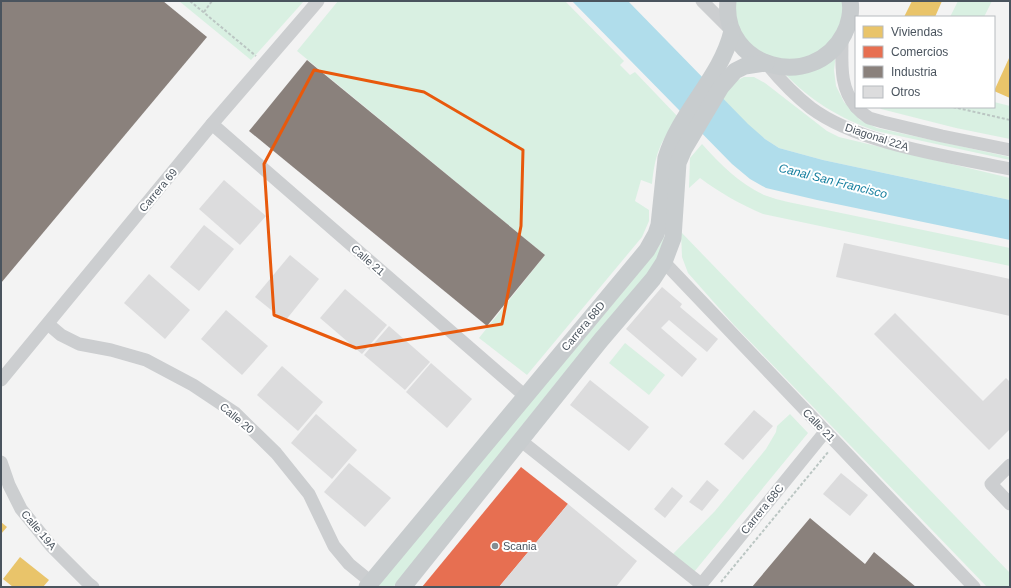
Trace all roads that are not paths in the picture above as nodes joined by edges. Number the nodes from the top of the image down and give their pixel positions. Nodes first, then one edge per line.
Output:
1 (318, 1) edge
2 (702, 1) edge
3 (728, 1) edge
4 (850, 1) edge
5 (860, 1) edge
6 (849, 21) junction
7 (732, 31) junction
8 (842, 39) junction
9 (766, 63) junction
10 (716, 83) junction
11 (855, 105) edge
12 (857, 108) edge
13 (212, 124) junction
14 (686, 130) junction
15 (1010, 150) edge
16 (1010, 169) edge
17 (664, 262) junction
18 (48, 324) junction
19 (1, 380) edge
20 (525, 396) junction
21 (825, 432) junction
22 (520, 440) junction
23 (1, 462) edge
24 (1010, 465) edge
25 (1010, 504) edge
26 (369, 585) edge
27 (700, 585) edge
28 (93, 587) edge
29 (403, 587) edge
30 (974, 587) edge

1 - 13 street, Carrera 69
2 - 7 street
3 - 7 main road
4 - 6 main road
5 - 6 main road
6 - 8 main road
7 - 9 main road
7 - 10 main road, Carrera 68D
8 - 9 main road
8 - 11 street, Diagonal 22A
9 - 10 main road, Carrera 68D
9 - 16 street, Diagonal 22A
10 - 14 main road, Carrera 68D
12 - 15 street, Diagonal 22A
13 - 18 street, Carrera 69
13 - 20 street, Calle 21
14 - 17 main road, Carrera 68D
14 - 20 main road, Carrera 68D
17 - 21 street, Calle 21
17 - 22 main road, Carrera 68D
18 - 19 street, Carrera 69
18 - 26 street, Calle 20
20 - 26 main road, Carrera 68D
21 - 27 street, Carrera 68C
21 - 30 street, Calle 21
22 - 27 street
22 - 29 main road, Carrera 68D
23 - 28 street, Calle 19A
24 - 25 street

